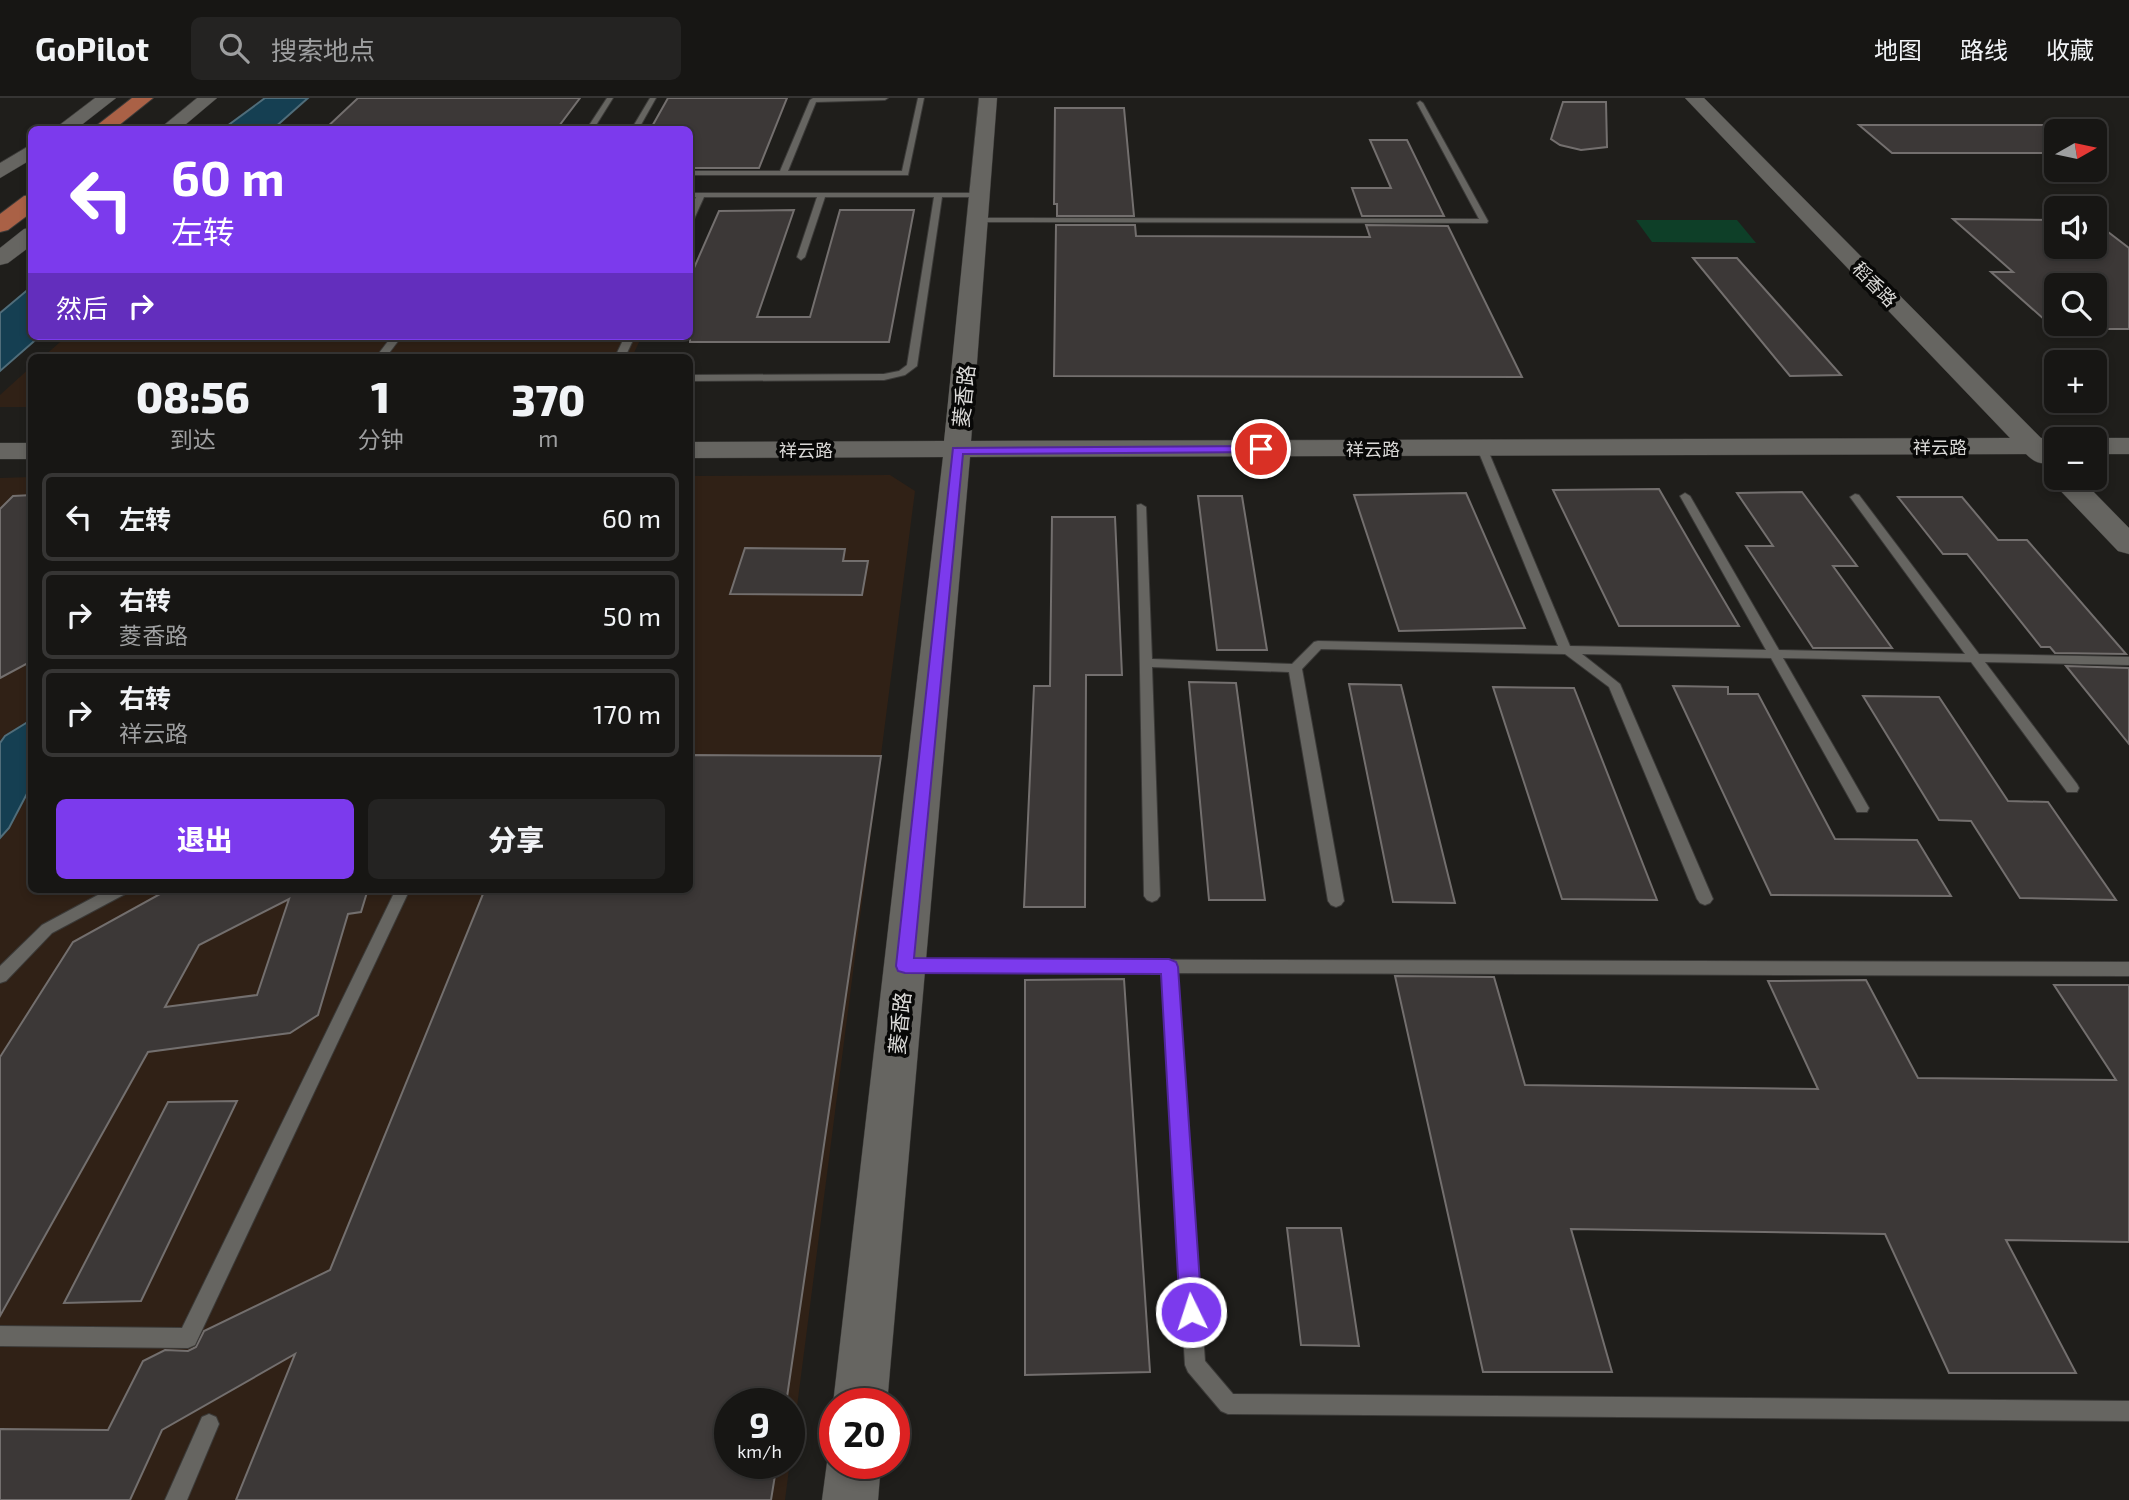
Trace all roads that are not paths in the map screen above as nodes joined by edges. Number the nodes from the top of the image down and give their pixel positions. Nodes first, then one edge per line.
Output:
1 (107, 98) edge
2 (208, 98) edge
3 (610, 98) edge
4 (653, 98) edge
5 (885, 98) edge
6 (921, 98) edge
7 (988, 98) edge
8 (1694, 98) edge
9 (152, 102) edge
10 (1420, 103) dead end
11 (68, 126) edge
12 (107, 126) edge
13 (131, 126) edge
14 (172, 126) edge
15 (592, 126) edge
16 (636, 126) edge
17 (28, 153) edge
18 (0, 172) edge
19 (693, 173) edge
20 (783, 173) junction
21 (28, 181) edge
22 (938, 194) junction
23 (693, 195) edge
24 (701, 195) junction
25 (822, 195) junction
26 (0, 201) edge
27 (28, 204) edge
28 (981, 207) junction
29 (693, 212) edge
30 (0, 225) edge
31 (28, 237) edge
32 (801, 257) dead end
33 (0, 258) edge
34 (394, 340) edge
35 (383, 354) edge
36 (693, 378) edge
37 (2044, 445) edge
38 (2044, 446) edge
39 (2107, 446) edge
40 (2129, 446) edge
41 (1482, 449) junction
42 (693, 450) edge
43 (957, 450) junction
44 (0, 451) edge
45 (28, 451) edge
46 (2076, 490) edge
47 (1685, 496) dead end
48 (1855, 497) dead end
49 (1141, 507) dead end
50 (2129, 545) edge
51 (1565, 648) junction
52 (1774, 653) junction
53 (1975, 658) junction
54 (2129, 661) edge
55 (1146, 663) junction
56 (1295, 668) junction
57 (2073, 789) dead end
58 (1862, 807) dead end
59 (114, 893) edge
60 (401, 893) edge
61 (1152, 896) dead end
62 (1705, 899) dead end
63 (1336, 901) dead end
64 (905, 966) junction
65 (1169, 967) junction
66 (2129, 970) edge
67 (0, 976) edge
68 (0, 1336) edge
69 (862, 1388) edge
70 (2129, 1411) edge
71 (209, 1424) dead end
72 (852, 1479) edge
73 (176, 1500) edge
74 (850, 1500) edge

1 - 11 street
2 - 14 street
3 - 15 lane
4 - 16 lane
5 - 20 lane
6 - 20 lane
7 - 28 street, 菱香路
8 - 37 street, 稻香路
9 - 12 main road
9 - 13 main road
10 - 28 lane
17 - 18 street
19 - 20 lane
21 - 26 main road
22 - 25 lane
22 - 28 lane
22 - 36 lane
23 - 24 lane
24 - 25 lane
24 - 29 lane
25 - 32 lane
27 - 30 main road
28 - 43 street, 菱香路
31 - 33 street
34 - 35 lane
38 - 41 street, 祥云路
39 - 40 street
41 - 43 street, 祥云路
41 - 51 lane
42 - 43 street, 祥云路
43 - 64 street, 菱香路
44 - 45 street
46 - 50 street
47 - 52 lane
48 - 53 lane
49 - 55 lane
51 - 52 lane
51 - 56 lane
51 - 62 lane
52 - 53 lane
52 - 58 lane
53 - 54 lane
53 - 57 lane
55 - 56 lane
55 - 61 lane
56 - 63 lane
59 - 67 lane
60 - 68 lane
64 - 65 lane
64 - 69 street, 菱香路
65 - 66 lane
65 - 70 lane
71 - 73 lane
72 - 74 street

